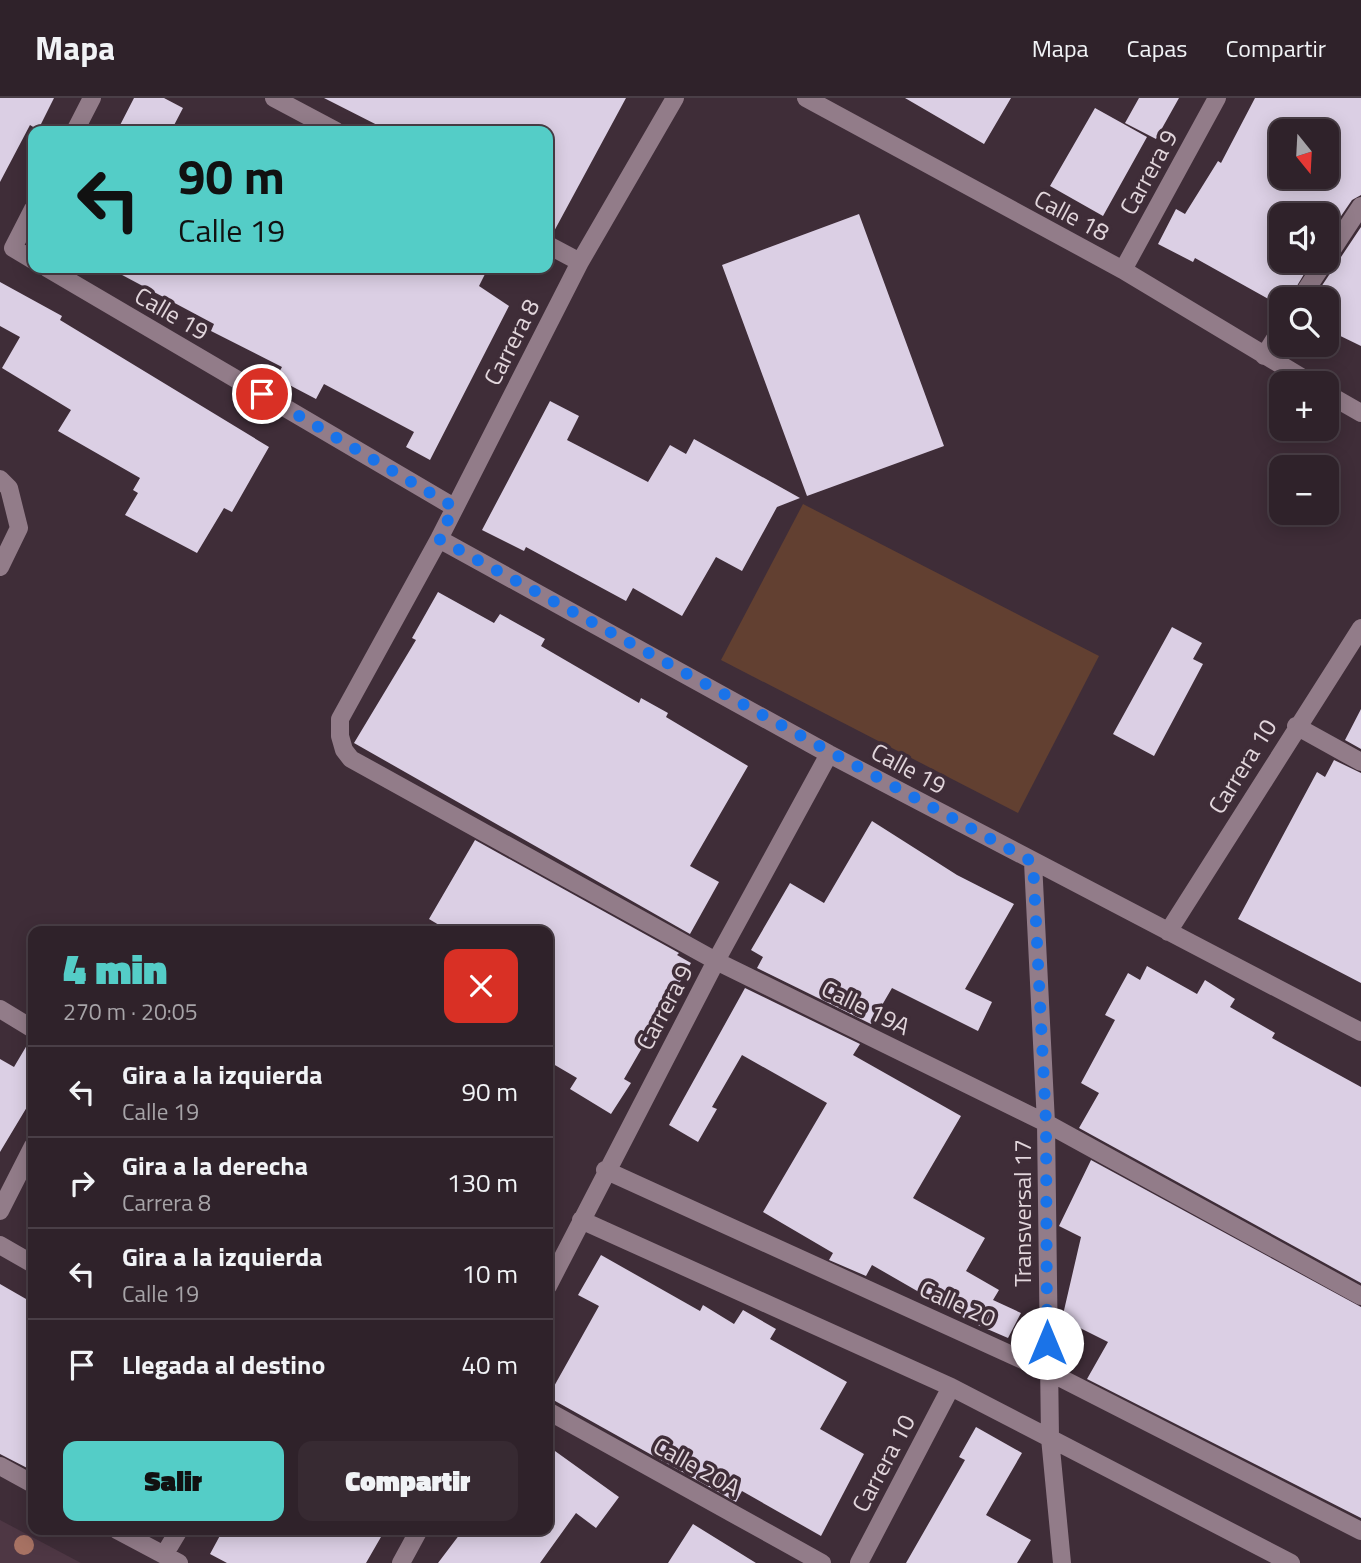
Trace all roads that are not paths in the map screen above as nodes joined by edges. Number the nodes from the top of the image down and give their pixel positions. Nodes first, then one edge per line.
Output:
1 (92, 98) edge
2 (274, 98) edge
3 (674, 98) edge
4 (806, 98) edge
5 (1217, 98) edge
6 (78, 126) edge
7 (327, 126) edge
8 (1361, 206) edge
9 (28, 219) edge
10 (1339, 240) edge
11 (553, 248) edge
12 (28, 257) edge
13 (580, 262) junction
14 (1123, 270) junction
15 (56, 273) edge
16 (1269, 348) edge
17 (1264, 356) junction
18 (1290, 371) edge
19 (1339, 400) edge
20 (1361, 413) edge
21 (0, 478) edge
22 (454, 507) junction
23 (439, 539) junction
24 (0, 567) edge
25 (1361, 628) edge
26 (1296, 726) junction
27 (830, 754) junction
28 (351, 759) joint
29 (1361, 762) edge
30 (1033, 862) junction
31 (1168, 932) junction
32 (716, 961) junction
33 (0, 1009) edge
34 (28, 1025) edge
35 (1361, 1032) edge
36 (1046, 1123) junction
37 (28, 1156) edge
38 (605, 1170) junction
39 (0, 1211) edge
40 (580, 1220) junction
41 (0, 1245) edge
42 (28, 1261) edge
43 (553, 1276) edge
44 (1361, 1296) edge
45 (1047, 1371) junction
46 (951, 1387) junction
47 (553, 1414) edge
48 (1050, 1437) junction
49 (0, 1466) edge
50 (28, 1481) edge
51 (1361, 1531) edge
52 (126, 1535) edge
53 (178, 1535) edge
54 (416, 1535) edge
55 (171, 1559) edge
56 (401, 1563) edge
57 (822, 1563) edge
58 (859, 1563) edge
59 (1062, 1563) edge
60 (1291, 1563) edge

1 - 6 street
2 - 7 street
3 - 13 street, Carrera 8
4 - 14 street, Calle 18
5 - 14 street, Carrera 9
8 - 10 street
9 - 12 street
11 - 13 street
13 - 22 street, Carrera 8
14 - 17 street, Calle 18
15 - 22 street, Calle 19
16 - 17 street
17 - 18 street, Calle 18
19 - 20 street
21 - 24 street
22 - 23 street, Carrera 8
23 - 27 street, Calle 19
23 - 28 street, Carrera 8
25 - 26 street, Carrera 10
26 - 29 street
26 - 31 street, Carrera 10
27 - 30 street, Calle 19
27 - 32 street, Carrera 9
28 - 32 street, Calle 19A
30 - 31 street, Calle 19
30 - 36 street, Transversal 17
31 - 35 street, Calle 19
32 - 36 street, Calle 19A
32 - 38 street, Carrera 9
33 - 34 street
36 - 44 street, Calle 19A
36 - 45 street, Transversal 17
37 - 39 street
38 - 40 street, Carrera 9
38 - 45 street, Calle 20
40 - 43 street, Carrera 9
40 - 46 street
41 - 42 street
45 - 48 street, Transversal 17
45 - 51 street, Calle 20
46 - 48 street
46 - 58 street, Carrera 10
47 - 57 street, Calle 20A
48 - 59 street, Transversal 17
48 - 60 street
49 - 50 street
52 - 55 street
53 - 55 street
54 - 56 street

